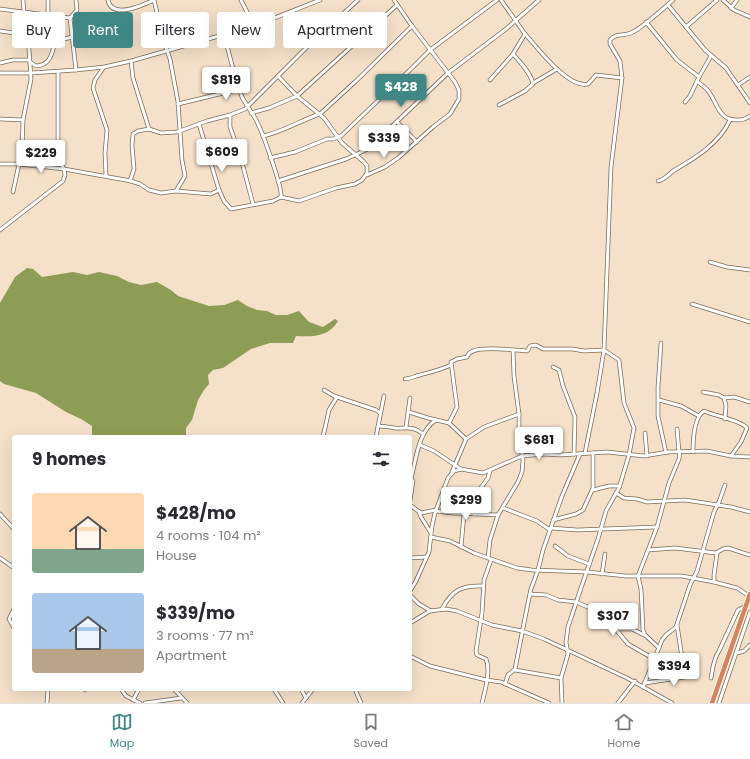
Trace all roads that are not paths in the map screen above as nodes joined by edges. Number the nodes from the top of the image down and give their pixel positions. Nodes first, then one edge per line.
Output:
1 (23, 0) edge
2 (48, 0) edge
3 (76, 0) edge
4 (108, 0) edge
5 (139, 0) edge
6 (154, 0) edge
7 (240, 0) edge
8 (320, 0) edge
9 (358, 0) edge
10 (394, 0) edge
11 (497, 0) edge
12 (501, 0) edge
13 (539, 0) edge
14 (673, 0) edge
15 (717, 0) edge
16 (723, 0) edge
17 (737, 0) edge
18 (397, 5) junction
19 (668, 5) junction
20 (140, 6) junction
21 (731, 8) junction
22 (0, 10) edge
23 (24, 12) joint
24 (48, 12) edge
25 (246, 12) edge
26 (65, 17) edge
27 (750, 17) edge
28 (70, 18) junction
29 (275, 18) edge
30 (516, 20) junction
31 (646, 22) junction
32 (412, 26) junction
33 (686, 27) junction
34 (0, 31) edge
35 (12, 33) edge
36 (525, 34) junction
37 (73, 37) joint
38 (217, 37) edge
39 (28, 48) edge
40 (74, 48) edge
41 (228, 48) edge
42 (430, 50) junction
43 (167, 51) junction
44 (513, 54) junction
45 (711, 56) junction
46 (29, 61) junction
47 (131, 61) junction
48 (0, 63) edge
49 (104, 67) junction
50 (557, 69) junction
51 (76, 70) junction
52 (58, 72) junction
53 (0, 73) edge
54 (31, 73) junction
55 (448, 73) junction
56 (278, 76) junction
57 (699, 76) junction
58 (750, 77) edge
59 (622, 78) junction
60 (490, 80) dead end
61 (697, 81) junction
62 (533, 83) junction
63 (738, 85) junction
64 (240, 90) junction
65 (298, 96) junction
66 (685, 102) dead end
67 (750, 103) edge
68 (178, 104) junction
69 (499, 105) dead end
70 (248, 107) junction
71 (251, 113) junction
72 (320, 114) junction
73 (230, 115) junction
74 (750, 116) edge
75 (0, 119) edge
76 (23, 120) junction
77 (730, 120) junction
78 (397, 122) junction
79 (199, 124) junction
80 (149, 129) junction
81 (180, 131) junction
82 (263, 136) junction
83 (338, 137) junction
84 (417, 142) junction
85 (357, 155) junction
86 (270, 158) junction
87 (0, 164) edge
88 (19, 164) junction
89 (64, 169) junction
90 (106, 176) junction
91 (366, 176) junction
92 (130, 181) junction
93 (278, 181) junction
94 (658, 181) dead end
95 (219, 190) junction
96 (176, 191) junction
97 (13, 192) dead end
98 (281, 197) junction
99 (253, 204) junction
100 (0, 230) edge
101 (710, 262) dead end
102 (750, 270) edge
103 (692, 304) dead end
104 (750, 322) edge
105 (661, 343) dead end
106 (604, 349) junction
107 (513, 350) junction
108 (450, 365) junction
109 (553, 367) dead end
110 (405, 379) dead end
111 (324, 390) dead end
112 (703, 392) dead end
113 (384, 396) dead end
114 (337, 397) junction
115 (410, 398) dead end
116 (724, 398) junction
117 (659, 400) junction
118 (750, 402) edge
119 (409, 412) junction
120 (380, 413) junction
121 (519, 414) junction
122 (700, 416) junction
123 (726, 419) junction
124 (436, 420) junction
125 (449, 423) junction
126 (378, 426) junction
127 (406, 427) junction
128 (678, 429) dead end
129 (645, 433) dead end
130 (423, 434) junction
131 (324, 435) edge
132 (376, 435) edge
133 (466, 439) junction
134 (420, 445) junction
135 (679, 451) junction
136 (693, 452) junction
137 (585, 453) junction
138 (592, 453) junction
139 (666, 453) junction
140 (574, 454) junction
141 (580, 454) junction
142 (630, 455) junction
143 (522, 456) junction
144 (647, 456) junction
145 (731, 456) junction
146 (750, 457) edge
147 (455, 465) junction
148 (461, 470) junction
149 (490, 471) junction
150 (452, 472) junction
151 (412, 475) edge
152 (725, 485) dead end
153 (620, 486) junction
154 (593, 490) junction
155 (616, 493) junction
156 (665, 501) junction
157 (718, 505) junction
158 (412, 507) edge
159 (503, 508) junction
160 (436, 510) junction
161 (419, 512) junction
162 (750, 512) edge
163 (0, 514) edge
164 (464, 514) junction
165 (475, 514) junction
166 (498, 515) junction
167 (553, 520) junction
168 (12, 527) edge
169 (657, 527) junction
170 (550, 529) junction
171 (601, 529) junction
172 (431, 536) junction
173 (555, 546) dead end
174 (461, 547) junction
175 (648, 550) junction
176 (702, 551) junction
177 (717, 553) junction
178 (605, 554) dead end
179 (750, 555) edge
180 (426, 557) junction
181 (0, 558) edge
182 (412, 558) edge
183 (490, 559) junction
184 (589, 564) junction
185 (12, 567) edge
186 (538, 570) junction
187 (586, 572) junction
188 (602, 574) junction
189 (638, 576) junction
190 (694, 578) junction
191 (714, 582) junction
192 (483, 586) junction
193 (412, 588) edge
194 (530, 594) junction
195 (750, 595) edge
196 (412, 597) edge
197 (576, 602) junction
198 (746, 606) junction
199 (442, 609) junction
200 (431, 611) junction
201 (750, 612) edge
202 (12, 613) edge
203 (481, 621) junction
204 (412, 622) edge
205 (12, 625) edge
206 (677, 625) junction
207 (615, 629) junction
208 (522, 632) junction
209 (645, 635) junction
210 (750, 644) edge
211 (659, 648) junction
212 (567, 650) junction
213 (737, 653) junction
214 (412, 657) edge
215 (654, 659) junction
216 (683, 664) dead end
217 (515, 670) junction
218 (697, 672) dead end
219 (561, 678) junction
220 (711, 678) dead end
221 (486, 680) junction
222 (635, 681) junction
223 (505, 684) junction
224 (644, 685) junction
225 (48, 691) edge
226 (122, 691) edge
227 (138, 691) edge
228 (176, 691) edge
229 (275, 691) edge
230 (302, 691) edge
231 (311, 691) edge
232 (356, 691) edge
233 (181, 698) junction
234 (306, 698) junction
235 (133, 700) junction
236 (47, 703) edge
237 (140, 703) edge
238 (145, 703) edge
239 (187, 703) edge
240 (283, 703) edge
241 (302, 703) edge
242 (361, 703) edge
243 (482, 703) edge
244 (549, 703) edge
245 (562, 703) edge
246 (618, 703) edge
247 (672, 703) edge
248 (712, 703) edge
249 (719, 703) edge

1 - 23 street
2 - 24 street
3 - 28 street
4 - 20 street
5 - 20 street
6 - 20 street
6 - 43 street
7 - 25 street
8 - 29 street
9 - 56 street
10 - 18 street
11 - 42 street
12 - 30 street
13 - 30 street
14 - 19 street
15 - 33 street
16 - 21 street
17 - 21 street
18 - 32 street
18 - 65 street
19 - 31 street
19 - 33 street
21 - 27 street
22 - 23 street
26 - 28 street
28 - 37 street
30 - 36 street
30 - 55 street
31 - 57 street
31 - 59 street
32 - 42 street
32 - 72 street
33 - 45 street
34 - 35 street
36 - 44 street
36 - 50 street
37 - 46 street
38 - 43 street
39 - 46 street
40 - 51 street
41 - 64 street
42 - 55 street
42 - 83 street
43 - 47 street
43 - 68 street
44 - 60 street
44 - 62 street
45 - 57 street
45 - 63 street
46 - 48 street
46 - 54 street
47 - 49 street
47 - 80 street
49 - 51 street
49 - 90 street
50 - 59 street
50 - 62 street
51 - 52 street
52 - 54 street
52 - 89 street
53 - 54 street
54 - 76 street
55 - 78 street
55 - 84 street
56 - 65 street
56 - 70 street
57 - 61 street
58 - 63 street
59 - 106 street
61 - 66 street
61 - 77 street
62 - 69 street
63 - 67 street
64 - 68 street
64 - 70 street
65 - 71 street
65 - 72 street
68 - 81 street
70 - 71 street
70 - 73 street
71 - 82 street
72 - 82 street
72 - 83 street
73 - 79 street
73 - 99 street
74 - 77 street
75 - 76 street
76 - 88 street
77 - 94 street
78 - 84 street
78 - 85 street
79 - 81 street
79 - 95 street
80 - 81 street
80 - 92 street
81 - 96 street
82 - 86 street
83 - 85 street
83 - 86 street
84 - 91 street
85 - 91 street
85 - 93 street
86 - 93 street
87 - 88 street
88 - 89 street
88 - 97 street
89 - 90 street
89 - 100 street
90 - 92 street
91 - 98 street
92 - 96 street
93 - 98 street
95 - 96 street
95 - 99 street
98 - 99 street
101 - 102 street
103 - 104 street
105 - 117 street
106 - 107 street
106 - 137 street
106 - 142 street
107 - 108 street
107 - 121 street
108 - 110 street
108 - 125 street
109 - 140 street
111 - 114 street
112 - 116 street
113 - 120 street
114 - 120 street
114 - 131 street
115 - 119 street
116 - 118 street
116 - 123 street
117 - 122 street
117 - 139 street
119 - 124 street
119 - 127 street
120 - 126 street
121 - 133 street
121 - 143 street
122 - 123 street
122 - 136 street
123 - 145 street
124 - 125 street
124 - 130 street
125 - 133 street
126 - 127 street
126 - 132 street
127 - 130 street
128 - 135 street
129 - 144 street
130 - 134 street
133 - 147 street
134 - 147 street
134 - 151 street
135 - 136 street
135 - 139 street
135 - 156 street
136 - 145 street
137 - 138 street
137 - 141 street
138 - 142 street
138 - 154 street
139 - 144 street
140 - 141 street
140 - 143 street
141 - 167 street
142 - 144 street
142 - 153 street
143 - 149 street
143 - 159 street
145 - 146 street
147 - 148 street
147 - 150 street
148 - 149 street
148 - 150 street
149 - 165 street
150 - 160 street
152 - 157 street
153 - 154 street
153 - 155 street
154 - 167 street
155 - 156 street
155 - 171 street
156 - 157 street
156 - 169 street
157 - 162 street
157 - 176 street
158 - 161 street
159 - 166 street
159 - 170 street
160 - 161 street
160 - 164 street
160 - 172 street
161 - 172 street
163 - 168 street
164 - 165 street
164 - 174 street
165 - 166 street
166 - 183 street
167 - 170 street
169 - 171 street
169 - 175 street
170 - 171 street
170 - 186 street
171 - 184 street
172 - 174 street
172 - 180 street
173 - 184 street
174 - 183 street
175 - 176 street
175 - 189 street
176 - 177 street
176 - 190 street
177 - 179 street
177 - 191 street
178 - 188 street
180 - 182 street
180 - 193 street
181 - 185 street
183 - 186 street
183 - 192 street
184 - 187 street
186 - 187 street
186 - 194 street
187 - 188 street
187 - 197 street
188 - 189 street
189 - 190 street
189 - 209 street
190 - 191 street
190 - 206 street
191 - 195 street
192 - 199 street
192 - 203 street
194 - 197 street
194 - 208 street
195 - 198 highway
196 - 200 street
197 - 207 street
197 - 212 street
198 - 220 street
198 - 248 highway
199 - 200 street
199 - 203 street
200 - 204 street
201 - 213 street
202 - 205 street
203 - 208 street
203 - 221 street
206 - 211 street
206 - 216 street
207 - 209 street
207 - 215 street
208 - 212 street
208 - 217 street
209 - 211 street
210 - 213 street
211 - 215 street
212 - 219 street
212 - 222 street
213 - 249 street
214 - 221 street
215 - 224 street
217 - 219 street
217 - 223 street
218 - 224 street
219 - 245 street
221 - 223 street
221 - 243 street
222 - 224 street
222 - 246 street
223 - 244 street
224 - 247 street
225 - 236 street
226 - 235 street
227 - 235 street
228 - 233 street
229 - 240 street
230 - 234 street
231 - 234 street
232 - 242 street
233 - 238 street
233 - 239 street
234 - 241 street
235 - 237 street

